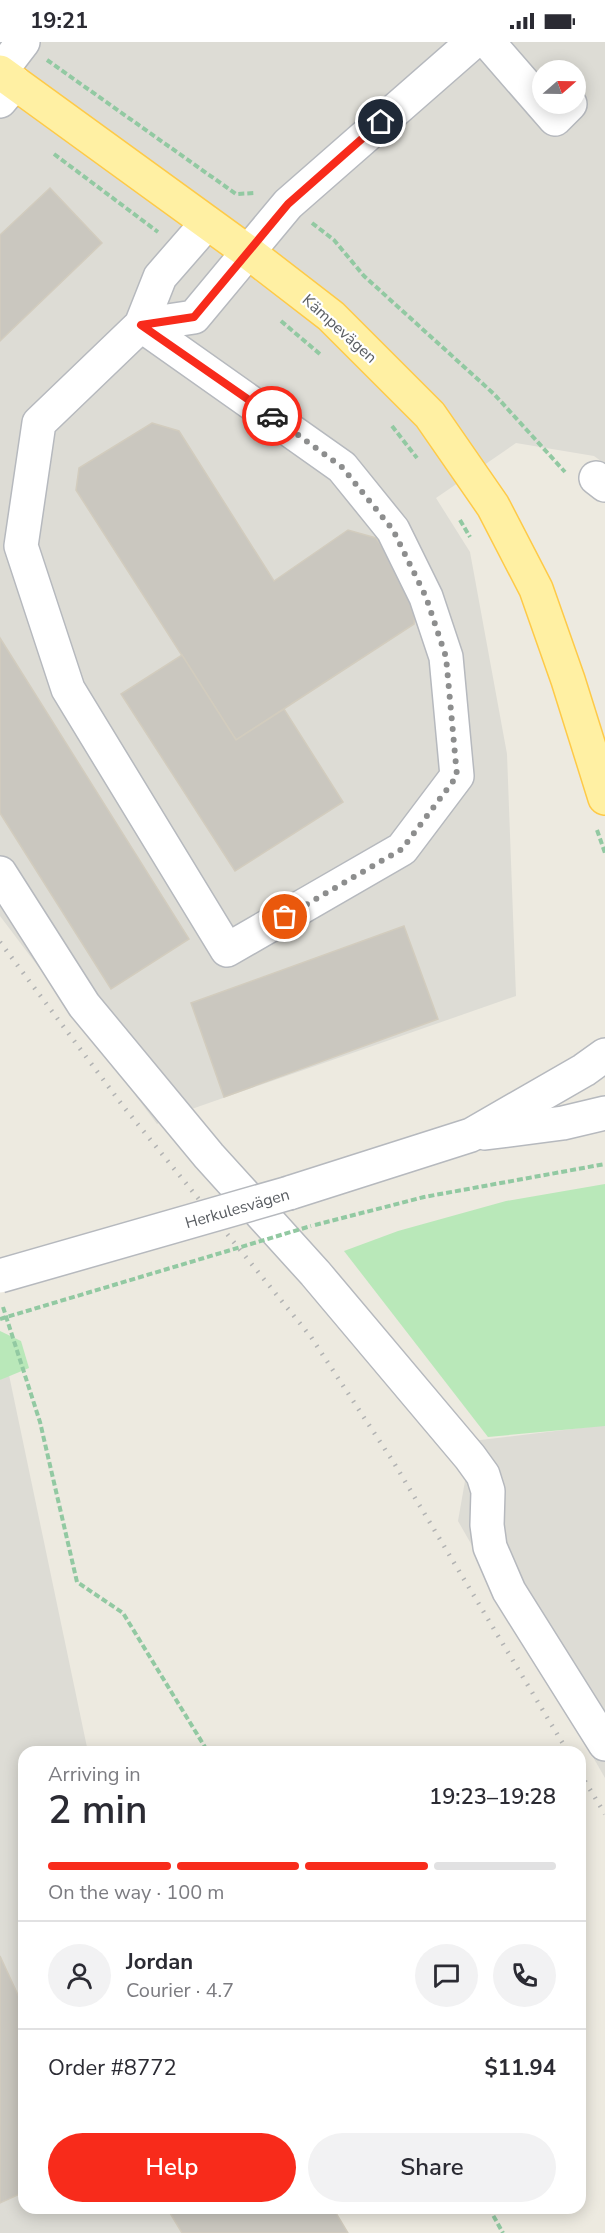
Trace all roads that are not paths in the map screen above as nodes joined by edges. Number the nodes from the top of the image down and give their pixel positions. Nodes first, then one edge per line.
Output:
1 (23, 42) edge
2 (468, 45) edge
3 (4, 82) edge
4 (532, 99) edge
5 (207, 223) junction
6 (248, 252) junction
7 (141, 325) junction
8 (568, 680) junction
9 (605, 761) edge
10 (599, 809) edge
11 (0, 873) edge
12 (605, 1055) edge
13 (605, 1113) edge
14 (471, 1135) junction
15 (0, 1276) edge
16 (605, 1744) edge

1 - 3 street
2 - 4 street
2 - 6 street
3 - 5 main road, Kämpevägen
5 - 6 main road, Kämpevägen
5 - 7 street
6 - 7 street
6 - 8 main road, Kämpevägen
7 - 7 street
8 - 9 main road, Kämpevägen
8 - 10 main road, Kämpevägen
11 - 16 street
12 - 14 street, Herkulesvägen
13 - 14 street, Herkulesvägen
14 - 15 street, Herkulesvägen, bridge

